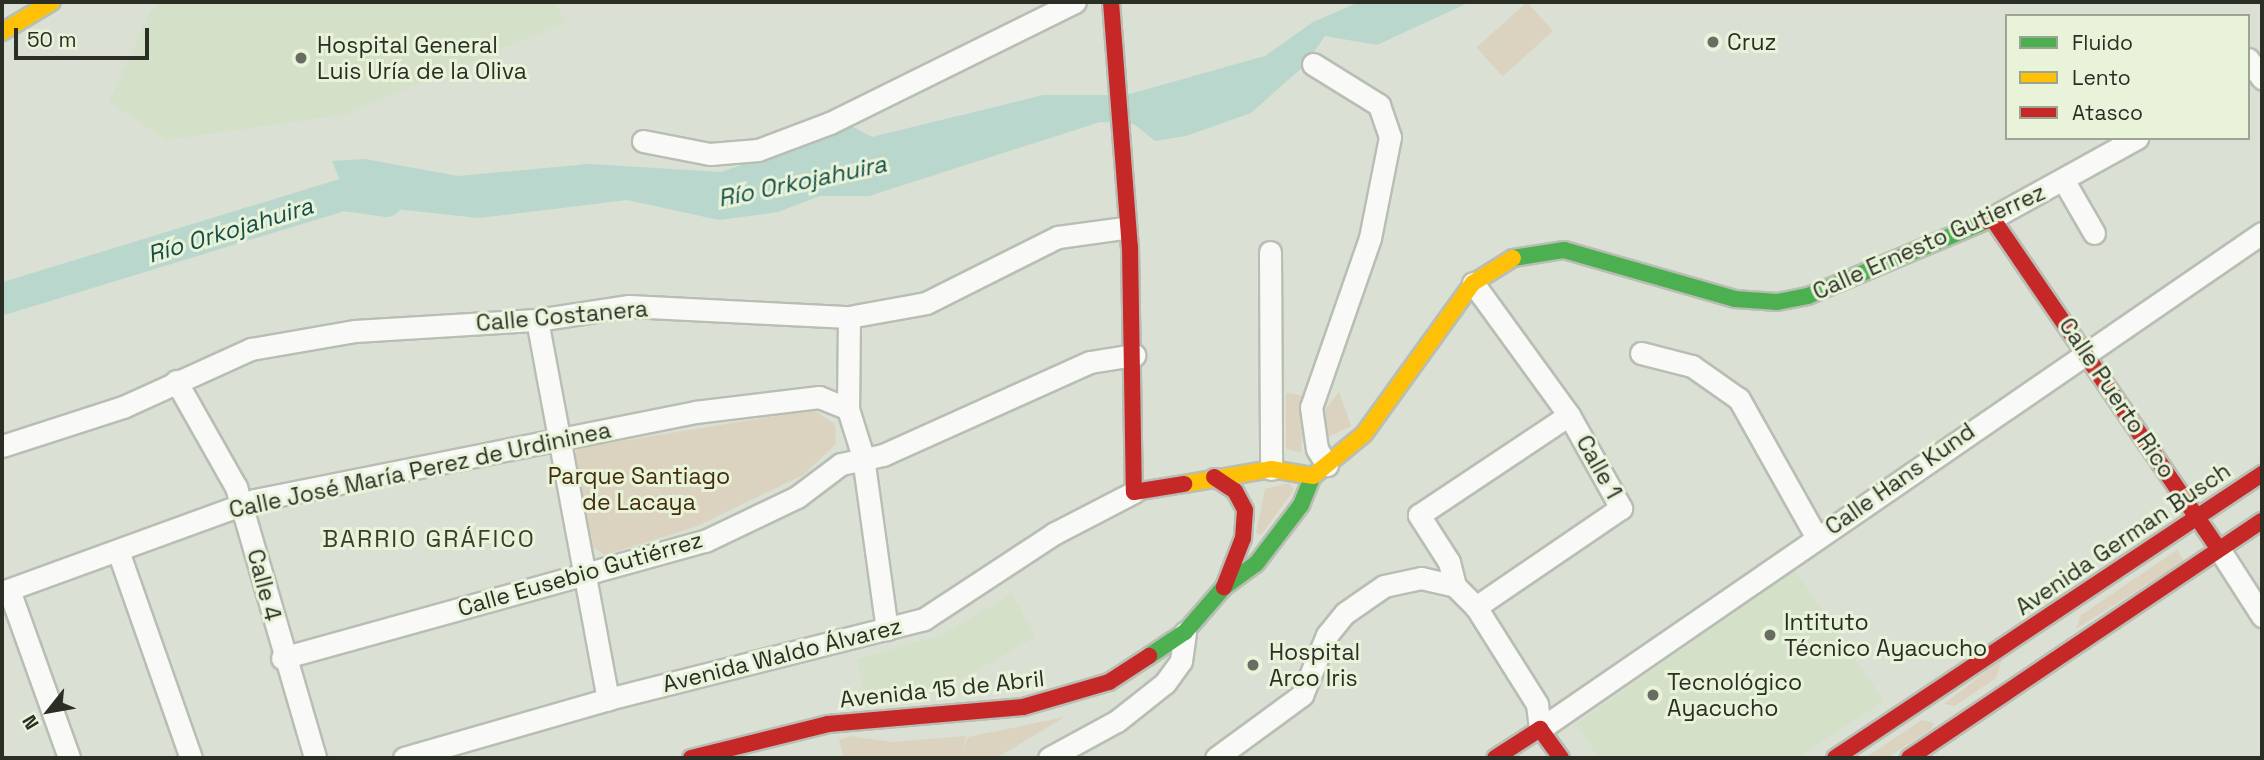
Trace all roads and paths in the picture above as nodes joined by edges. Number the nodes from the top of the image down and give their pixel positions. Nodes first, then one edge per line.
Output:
1 (52, 2) edge
2 (1075, 2) edge
3 (1111, 2) edge
4 (2, 32) edge
5 (2250, 60) edge
6 (1313, 64) dead end
7 (2262, 78) edge
8 (2134, 140) edge
9 (643, 141) dead end
10 (2064, 181) junction
11 (1992, 218) junction
12 (1124, 228) junction
13 (2094, 233) dead end
14 (2262, 233) edge
15 (1270, 252) dead end
16 (1473, 283) junction
17 (849, 317) junction
18 (537, 320) junction
19 (2085, 349) junction
20 (1640, 352) dead end
21 (1134, 355) junction
22 (177, 381) junction
23 (848, 409) junction
24 (1569, 415) junction
25 (559, 439) junction
26 (2, 446) edge
27 (863, 457) junction
28 (1271, 469) junction
29 (1320, 470) junction
30 (2262, 474) edge
31 (1214, 477) junction
32 (1135, 492) junction
33 (242, 504) junction
34 (2198, 517) junction
35 (2262, 520) edge
36 (1816, 537) junction
37 (2219, 549) junction
38 (118, 551) junction
39 (586, 572) junction
40 (1455, 586) junction
41 (1224, 587) junction
42 (6, 591) edge
43 (1476, 607) junction
44 (2262, 616) edge
45 (887, 629) junction
46 (1185, 632) junction
47 (282, 658) junction
48 (608, 699) junction
49 (1540, 729) junction
50 (69, 758) edge
51 (191, 758) edge
52 (315, 758) edge
53 (404, 758) edge
54 (691, 758) edge
55 (1049, 758) edge
56 (1216, 758) edge
57 (1495, 758) edge
58 (1561, 758) edge
59 (1835, 758) edge
60 (1909, 758) edge

1 - 4 main road
2 - 9 street
3 - 12 main road
5 - 7 street
6 - 29 street
8 - 10 street, Calle Ernesto Gutierrez
10 - 11 street, Calle Ernesto Gutierrez
10 - 13 street
11 - 16 main road, Calle Ernesto Gutierrez
11 - 19 main road, Calle Puerto Rico
12 - 17 street, Calle Costanera
12 - 21 main road
14 - 19 street, Calle Hans Kund
15 - 28 street
16 - 24 street, Calle 1
16 - 29 main road, Calle Ernesto Gutierrez
17 - 18 street, Calle Costanera
17 - 23 street
18 - 22 street, Calle Costanera
18 - 25 street
19 - 34 main road, Calle Puerto Rico
19 - 36 street, Calle Hans Kund
20 - 36 street
21 - 27 street
21 - 32 main road
22 - 26 street, Calle Costanera
22 - 33 street, Calle 4
23 - 25 street, Calle José María Perez de Urdininea
23 - 27 street
24 - 40 street
24 - 43 street, Calle 1
25 - 33 street, Calle José María Perez de Urdininea
25 - 39 street
27 - 39 street, Calle Eusebio Gutiérrez
27 - 45 street
28 - 29 main road
28 - 31 main road
29 - 41 main road
30 - 34 main road, Avenida German Busch
31 - 32 main road
31 - 41 main road
32 - 45 street, Avenida Waldo Álvarez
33 - 38 street, Calle José María Perez de Urdininea
33 - 47 street, Calle 4
34 - 37 main road, Calle Puerto Rico
34 - 59 main road, Avenida German Busch
35 - 37 main road
36 - 49 street, Calle Hans Kund
37 - 44 street, Calle Puerto Rico
37 - 60 main road
38 - 42 street, Calle José María Perez de Urdininea
38 - 51 street
39 - 47 street, Calle Eusebio Gutiérrez
39 - 48 street
40 - 43 street
40 - 56 street
41 - 46 main road, Avenida 15 de Abril
42 - 50 street
43 - 49 street
45 - 48 street, Avenida Waldo Álvarez
46 - 54 main road, Avenida 15 de Abril
46 - 55 street
47 - 52 street, Calle 4
48 - 53 street, Avenida Waldo Álvarez
49 - 57 main road
49 - 58 main road

